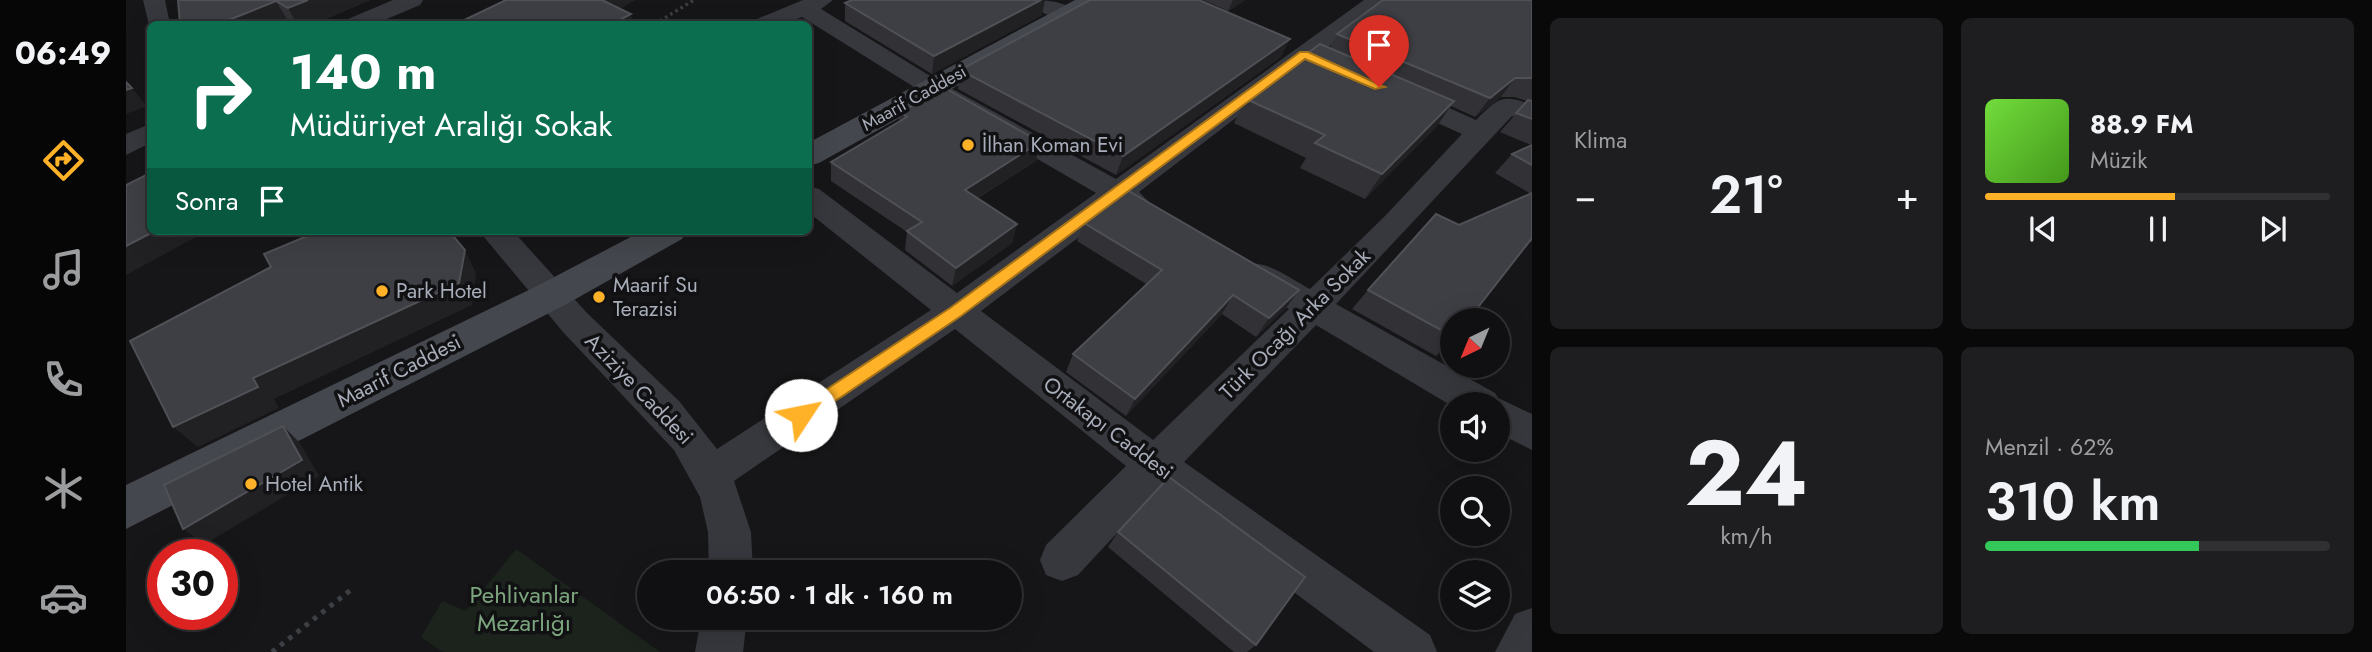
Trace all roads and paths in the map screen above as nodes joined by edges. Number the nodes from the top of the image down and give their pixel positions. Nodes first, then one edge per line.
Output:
1 (154, 0) edge
2 (412, 0) edge
3 (694, 0) edge
4 (1037, 0) edge
5 (1093, 0) edge
6 (1379, 0) edge
7 (813, 4) edge
8 (1067, 14) junction
9 (158, 21) edge
10 (363, 21) edge
11 (660, 21) edge
12 (772, 21) edge
13 (931, 87) junction
14 (1379, 87) edge
15 (1532, 115) edge
16 (1479, 131) junction
17 (147, 134) edge
18 (126, 146) edge
19 (812, 154) edge
20 (1116, 191) junction
21 (812, 200) edge
22 (1162, 219) edge
23 (499, 235) edge
24 (663, 235) edge
25 (1231, 260) edge
26 (552, 295) junction
27 (1312, 307) junction
28 (956, 312) junction
29 (1461, 392) edge
30 (1510, 421) edge
31 (1532, 433) edge
32 (1154, 464) junction
33 (712, 474) junction
34 (126, 508) edge
35 (730, 560) edge
36 (1062, 560) dead end
37 (352, 589) dead end
38 (722, 630) edge
39 (1532, 631) edge
40 (272, 652) edge
41 (719, 652) edge
42 (1413, 652) edge
43 (1520, 652) edge

1 - 9 street
2 - 10 street
3 - 11 path
4 - 8 street
5 - 8 street, Maarif Caddesi
6 - 20 street
7 - 12 street
7 - 13 street
8 - 13 street, Maarif Caddesi
13 - 19 street, Maarif Caddesi
13 - 20 street
14 - 16 street
15 - 16 street, Türk Ocağı Arka Sokak
16 - 27 street, Türk Ocağı Arka Sokak
17 - 18 street
20 - 22 street
20 - 28 street
21 - 28 street, Ortakapı Caddesi
23 - 26 street, Aziziye Caddesi
24 - 26 street, Maarif Caddesi
25 - 27 street
26 - 33 street, Aziziye Caddesi
26 - 34 street, Maarif Caddesi
27 - 29 street
27 - 32 street, Türk Ocağı Arka Sokak
28 - 32 street, Ortakapı Caddesi
28 - 33 street
30 - 31 street
32 - 36 street, Türk Ocağı Arka Sokak
32 - 42 street, Ortakapı Caddesi
33 - 35 street, Aziziye Caddesi
37 - 40 path
38 - 41 street
39 - 43 street

